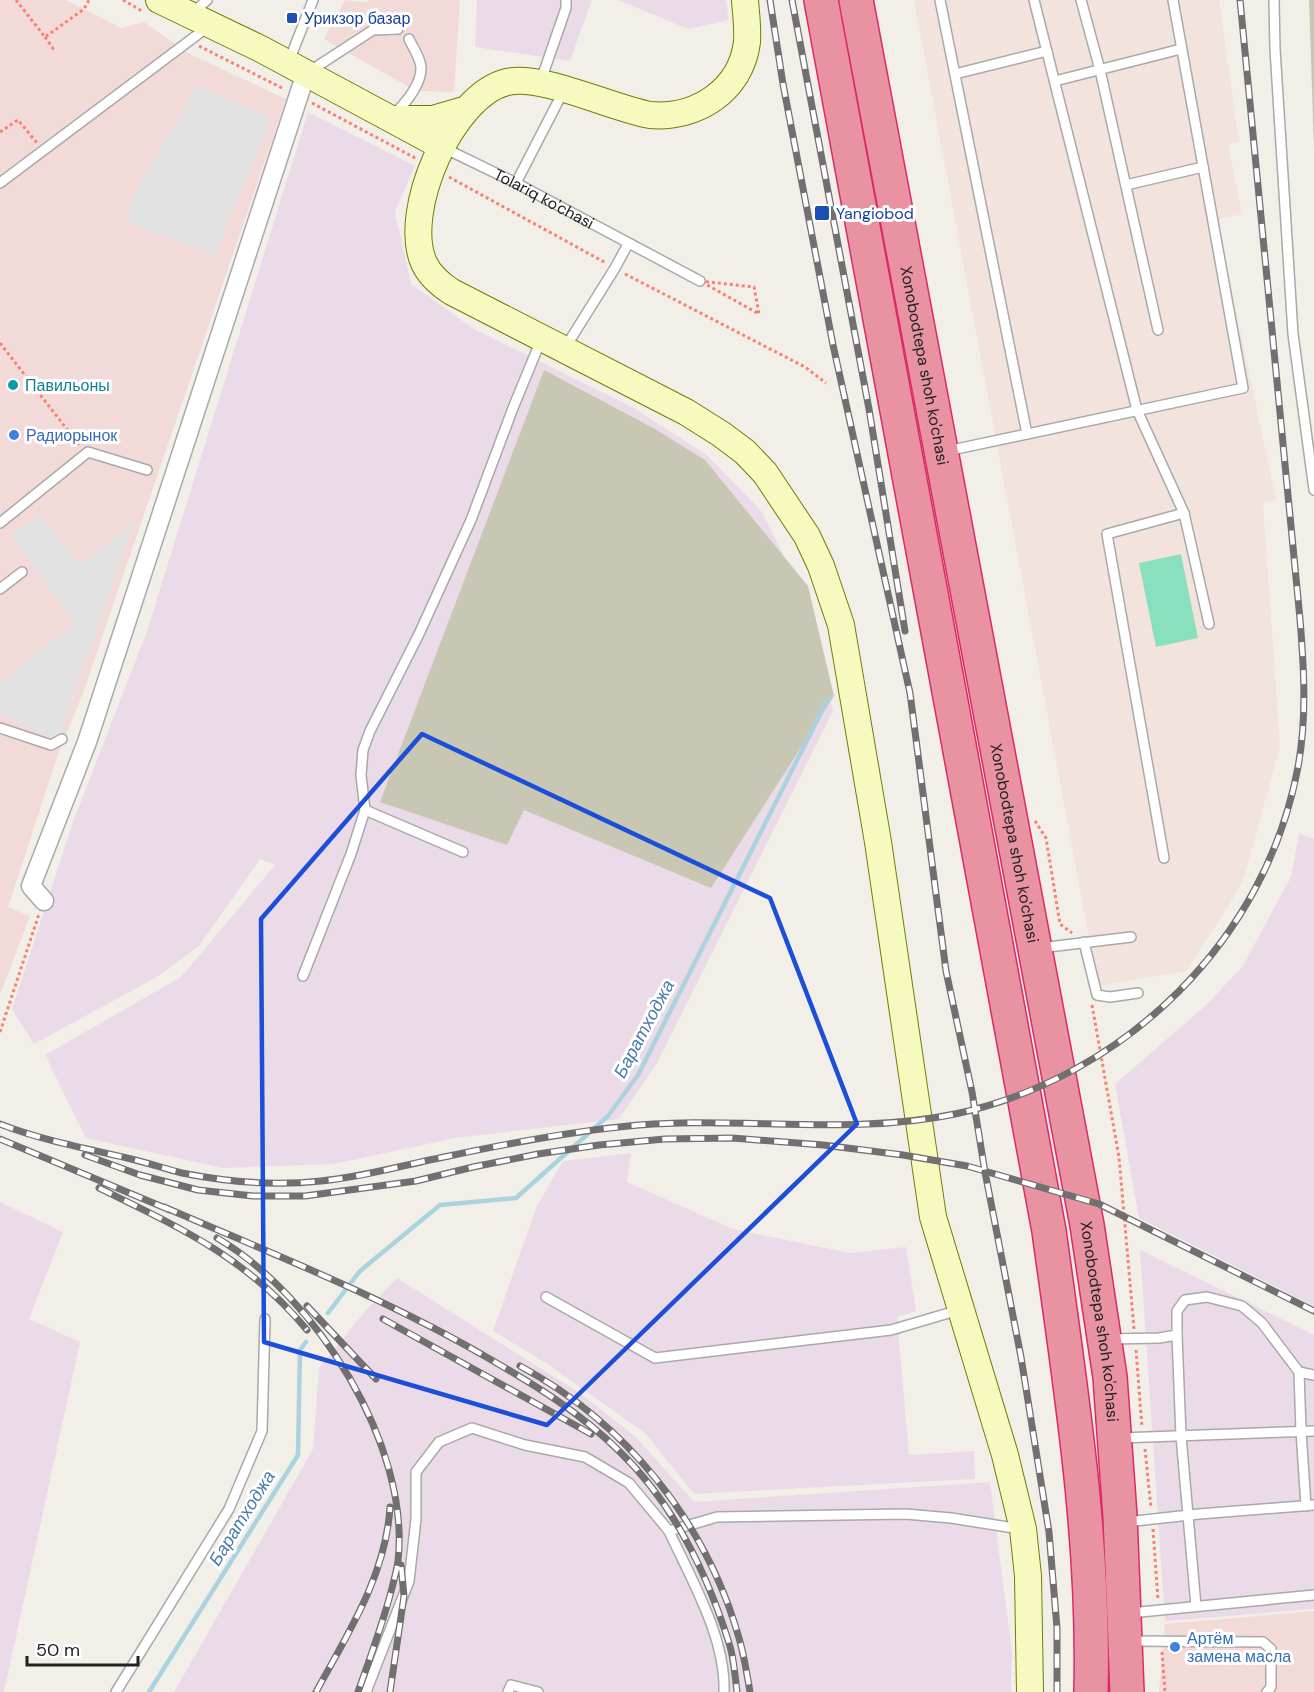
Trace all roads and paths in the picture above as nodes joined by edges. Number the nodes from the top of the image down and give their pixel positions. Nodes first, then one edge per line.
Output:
1 (16, 0) edge
2 (89, 0) edge
3 (159, 0) edge
4 (313, 0) edge
5 (566, 0) edge
6 (745, 0) edge
7 (821, 0) edge
8 (856, 0) edge
9 (940, 0) edge
10 (1034, 0) edge
11 (1081, 0) edge
12 (1173, 0) edge
13 (1274, 0) edge
14 (203, 13) edge
15 (398, 29) dead end
16 (45, 37) junction
17 (409, 39) dead end
18 (189, 40) junction
19 (1181, 49) junction
20 (54, 50) dead end
21 (1047, 51) junction
22 (1100, 70) junction
23 (955, 74) junction
24 (297, 78) junction
25 (1054, 81) junction
26 (552, 86) junction
27 (464, 110) junction
28 (388, 118) junction
29 (0, 132) edge
30 (44, 152) junction
31 (438, 158) junction
32 (1203, 168) junction
33 (0, 183) edge
34 (516, 183) junction
35 (1126, 185) junction
36 (628, 244) junction
37 (615, 268) junction
38 (700, 281) junction
39 (1158, 330) dead end
40 (0, 343) edge
41 (552, 344) junction
42 (826, 383) dead end
43 (1137, 410) junction
44 (1027, 434) junction
45 (82, 448) dead end
46 (941, 452) junction
47 (147, 470) dead end
48 (1314, 490) edge
49 (1184, 513) junction
50 (0, 523) edge
51 (22, 572) dead end
52 (0, 590) edge
53 (1209, 624) dead end
54 (0, 728) edge
55 (62, 739) dead end
56 (365, 810) junction
57 (463, 852) dead end
58 (1164, 858) dead end
59 (44, 901) joint
60 (1131, 937) dead end
61 (1084, 942) junction
62 (1035, 948) junction
63 (303, 976) dead end
64 (1138, 993) dead end
65 (1050, 1027) junction
66 (0, 1032) edge
67 (1012, 1033) junction
68 (1087, 1226) junction
69 (1049, 1231) junction
70 (546, 1297) dead end
71 (961, 1309) junction
72 (266, 1319) dead end
73 (1177, 1335) junction
74 (1105, 1339) junction
75 (1299, 1371) junction
76 (1314, 1375) edge
77 (1301, 1431) junction
78 (1314, 1431) edge
79 (1181, 1436) junction
80 (1115, 1438) junction
81 (1310, 1505) edge
82 (1187, 1515) junction
83 (1120, 1523) junction
84 (1023, 1529) junction
85 (669, 1531) junction
86 (1314, 1595) edge
87 (1196, 1606) junction
88 (1125, 1627) junction
89 (1130, 1688) edge
90 (116, 1692) edge
91 (366, 1692) edge
92 (508, 1692) edge
93 (538, 1692) edge
94 (724, 1692) edge
95 (1030, 1692) edge
96 (1091, 1692) edge
97 (1267, 1692) edge

1 - 16 path
2 - 16 path
3 - 14 street, Tolariq ko'chasi
4 - 24 lane
5 - 26 lane
6 - 26 street
7 - 67 highway
8 - 46 highway, Xonobodtepa shoh ko'chasi
9 - 23 lane
10 - 21 lane
11 - 22 lane
12 - 19 lane
13 - 48 lane
14 - 18 lane
14 - 24 street, Tolariq ko'chasi
15 - 24 lane
16 - 20 path
17 - 28 lane
18 - 24 path
18 - 30 lane
19 - 22 lane
19 - 32 lane
21 - 23 lane
21 - 25 lane
22 - 25 lane
22 - 35 lane
23 - 44 lane
24 - 28 street, Tolariq ko'chasi
24 - 31 path
24 - 59 street
25 - 43 lane
26 - 27 street
26 - 34 lane
27 - 28 street, Tolariq ko'chasi
27 - 31 street
28 - 31 street, Tolariq ko'chasi
29 - 30 path
30 - 33 lane
31 - 34 lane, Tolariq ko'chasi
31 - 37 path
31 - 41 street
32 - 35 lane
32 - 43 lane
34 - 36 lane, Tolariq ko'chasi
35 - 39 lane
36 - 37 lane
36 - 38 lane, Tolariq ko'chasi
37 - 41 lane
37 - 42 path
38 - 38 path
40 - 45 path
41 - 56 lane
41 - 71 street
43 - 44 lane
43 - 49 lane
44 - 46 lane
46 - 62 highway, Xonobodtepa shoh ko'chasi
47 - 50 lane
49 - 53 lane
49 - 58 lane
51 - 52 lane
54 - 55 lane
56 - 57 lane
56 - 63 lane
59 - 66 path
60 - 61 lane
61 - 62 lane
61 - 64 lane
62 - 65 highway, Xonobodtepa shoh ko'chasi
65 - 67 highway
65 - 68 highway, Xonobodtepa shoh ko'chasi
67 - 69 highway
68 - 69 highway
68 - 74 highway, Xonobodtepa shoh ko'chasi
69 - 96 highway
70 - 71 lane
71 - 84 street
72 - 90 lane
73 - 74 lane
73 - 75 lane
73 - 79 lane
74 - 80 highway, Xonobodtepa shoh ko'chasi
75 - 76 lane
75 - 77 lane
77 - 78 lane
77 - 79 lane
77 - 81 lane
79 - 80 lane
79 - 82 lane
80 - 83 highway, Xonobodtepa shoh ko'chasi
81 - 82 lane
82 - 83 lane
82 - 87 lane
83 - 88 highway, Xonobodtepa shoh ko'chasi
84 - 85 lane
84 - 95 street
85 - 91 lane
85 - 94 lane
86 - 87 lane
87 - 88 lane
88 - 89 highway, Xonobodtepa shoh ko'chasi
88 - 97 lane
92 - 93 lane

